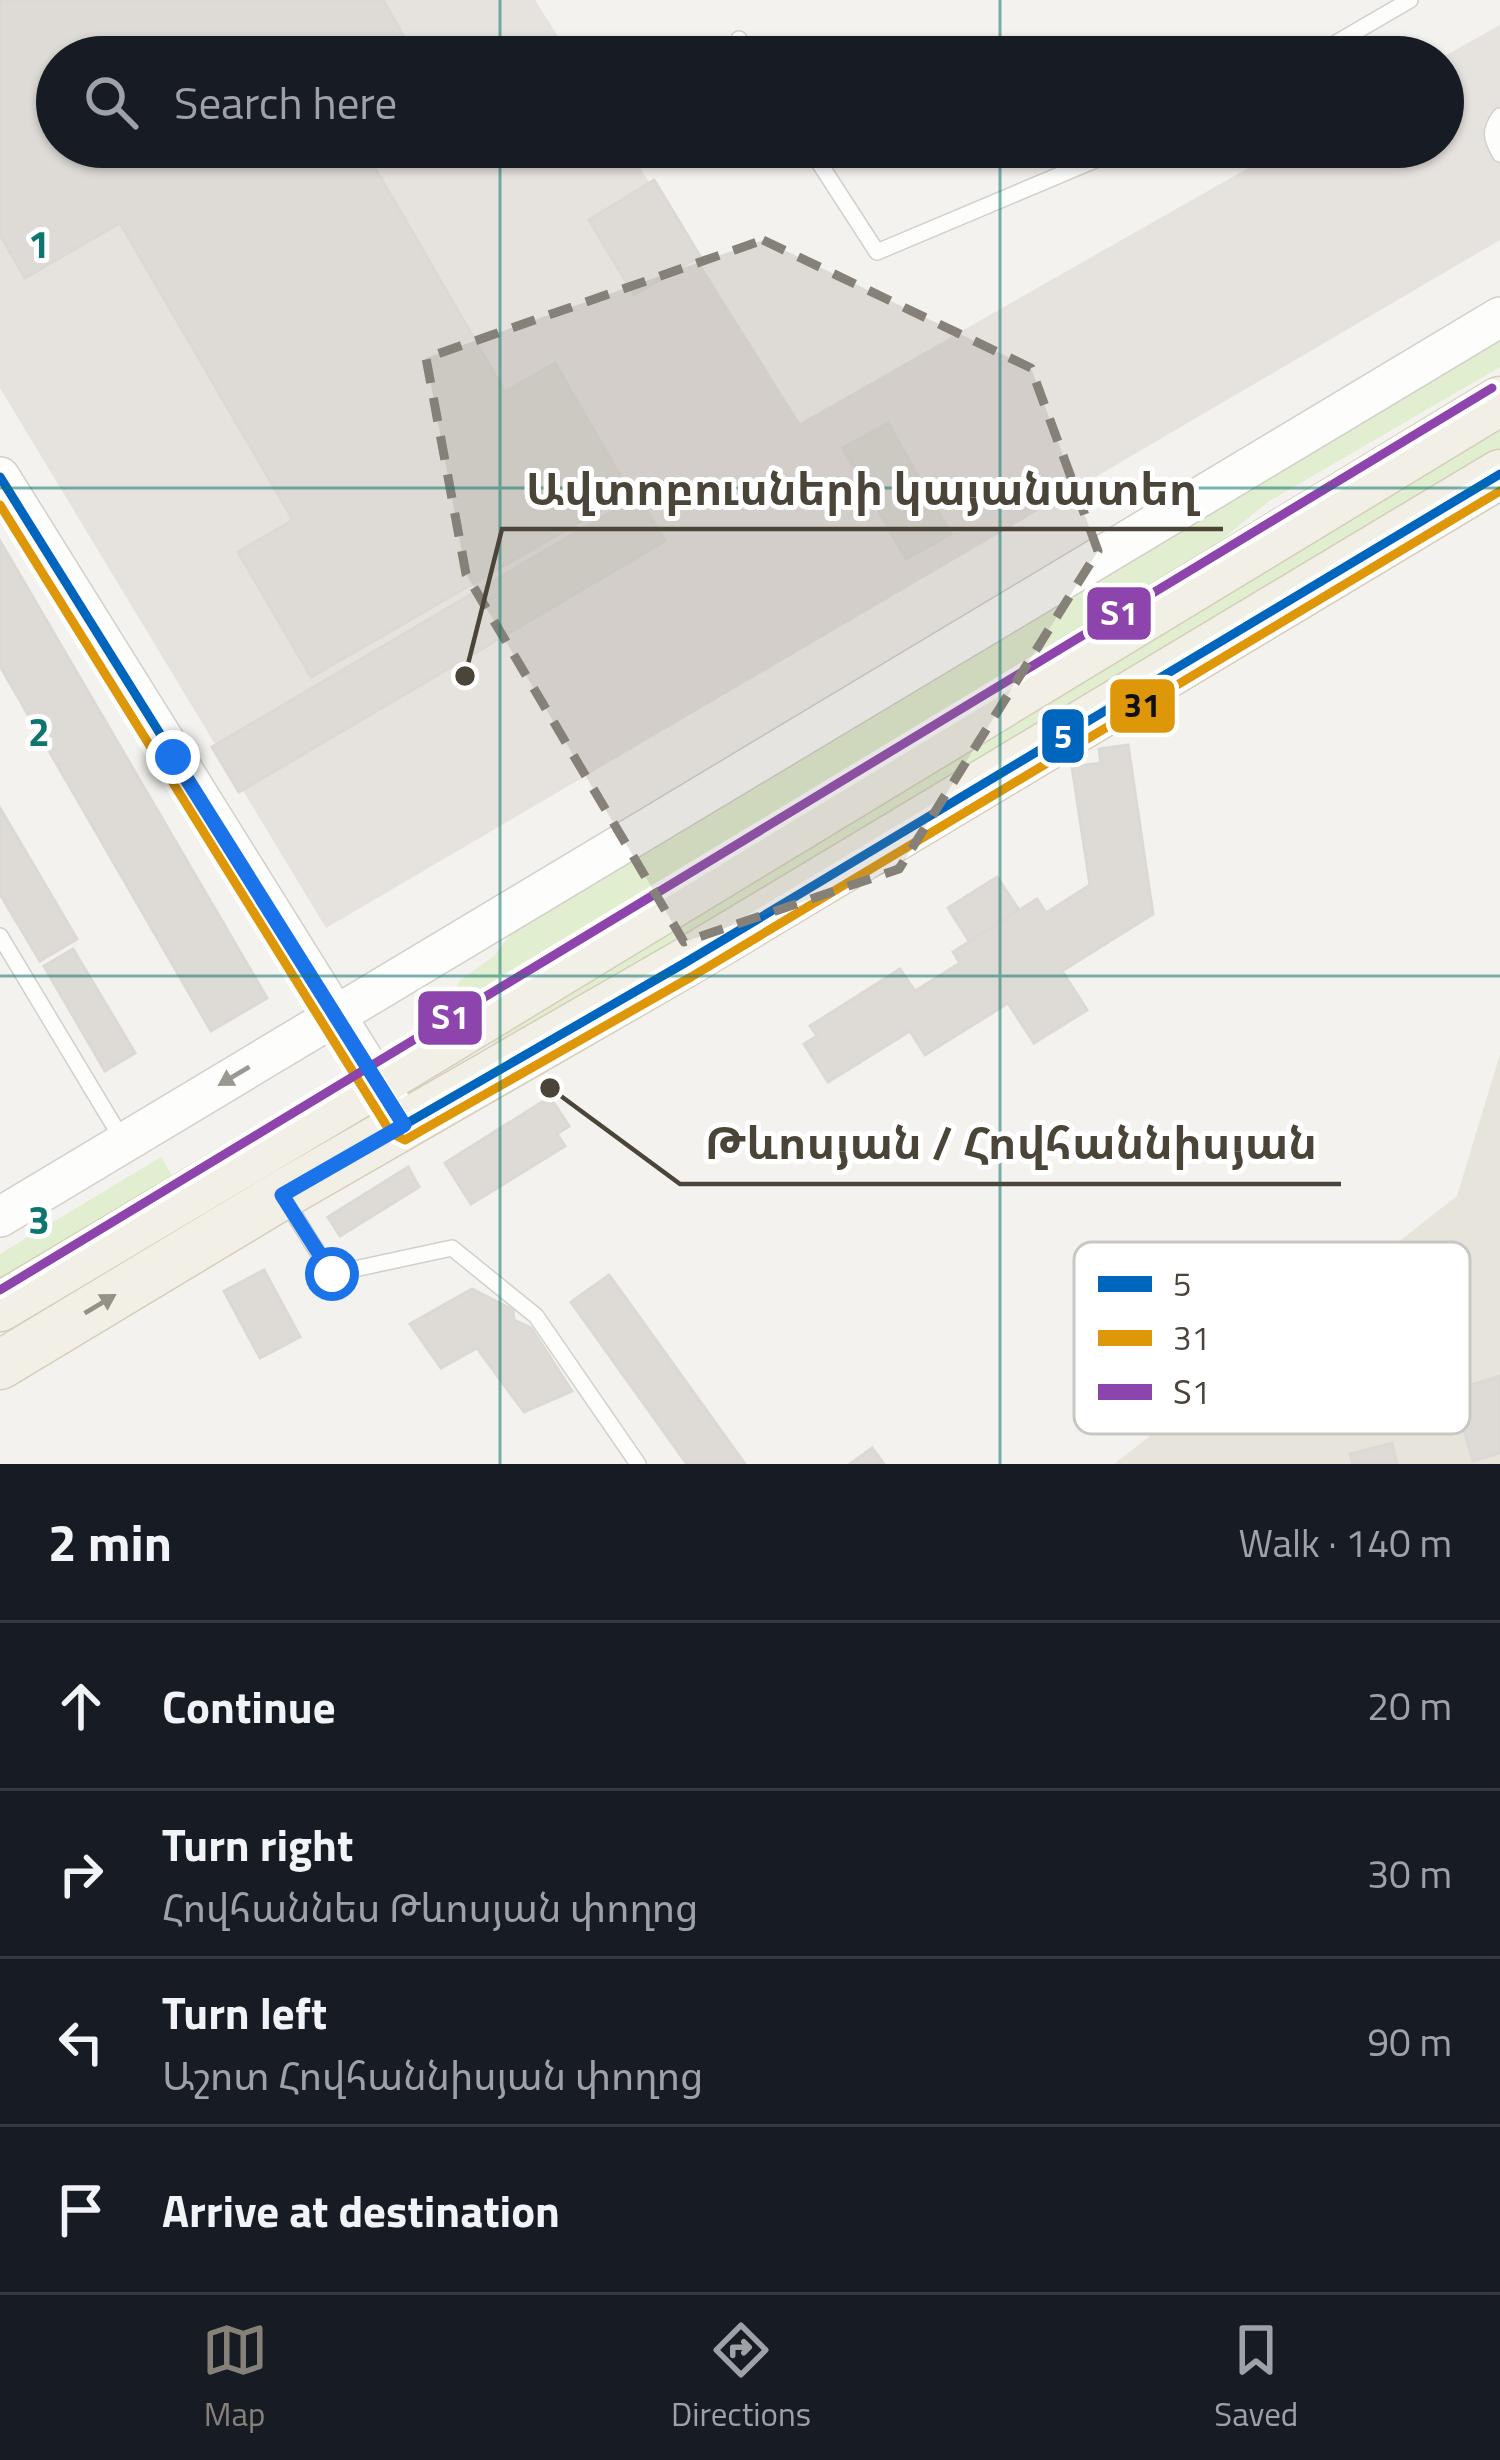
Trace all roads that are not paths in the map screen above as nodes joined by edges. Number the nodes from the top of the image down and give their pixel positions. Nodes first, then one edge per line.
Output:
1 (1410, 0) edge
2 (1348, 36) edge
3 (1500, 116) edge
4 (1500, 154) edge
5 (823, 168) edge
6 (1076, 168) edge
7 (1500, 317) edge
8 (1500, 401) edge
9 (1500, 474) edge
10 (0, 477) edge
11 (0, 937) edge
12 (334, 1016) junction
13 (378, 1082) junction
14 (404, 1125) junction
15 (123, 1142) junction
16 (282, 1195) junction
17 (0, 1217) edge
18 (0, 1306) edge
19 (0, 1365) edge
20 (638, 1464) edge

1 - 2 lane
3 - 4 lane
5 - 6 lane
7 - 12 street
8 - 13 main road
9 - 14 main road
10 - 12 street
11 - 15 lane
12 - 13 street
12 -> 15 street
13 - 14 street
13 - 18 main road
14 - 16 main road
15 - 17 street
19 -> 16 main road
16 - 20 lane

